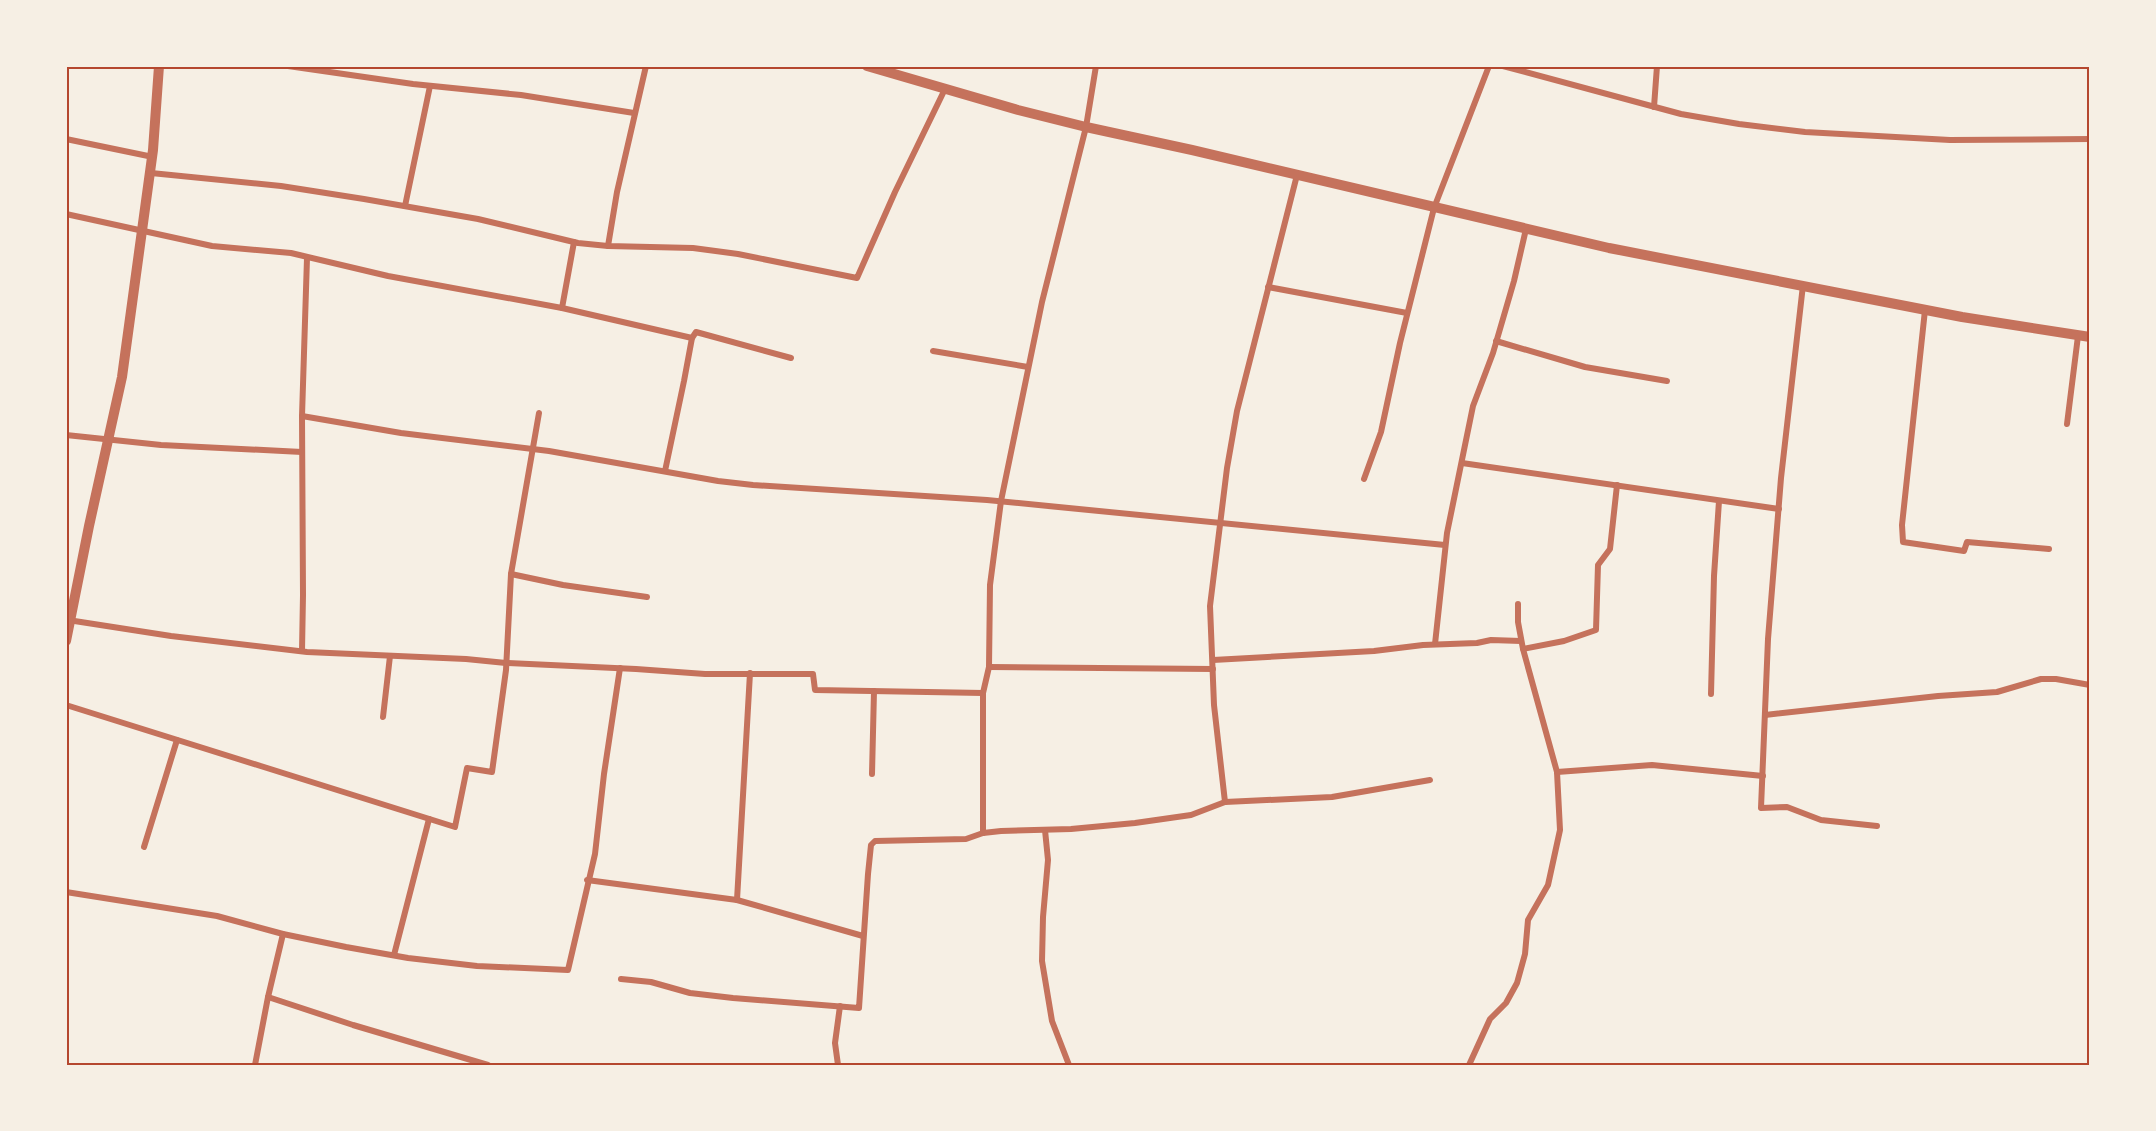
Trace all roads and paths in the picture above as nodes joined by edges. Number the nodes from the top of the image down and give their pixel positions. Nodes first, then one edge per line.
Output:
1 (159, 66) edge
2 (288, 66) edge
3 (646, 66) edge
4 (867, 66) edge
5 (1096, 66) edge
6 (1489, 66) edge
7 (1503, 66) edge
8 (1657, 66) edge
9 (430, 86) junction
10 (945, 89) junction
11 (1654, 107) junction
12 (634, 112) junction
13 (1086, 127) junction
14 (66, 139) edge
15 (2090, 140) edge
16 (153, 157) junction
17 (150, 173) junction
18 (1297, 175) junction
19 (405, 206) junction
20 (1434, 208) junction
21 (66, 214) edge
22 (1526, 229) junction
23 (143, 230) junction
24 (574, 242) junction
25 (608, 246) junction
26 (307, 258) junction
27 (1803, 285) junction
28 (1268, 286) junction
29 (562, 308) junction
30 (1925, 310) junction
31 (1407, 314) junction
32 (2078, 336) junction
33 (2090, 337) edge
34 (692, 338) junction
35 (1496, 341) junction
36 (933, 351) dead end
37 (791, 358) dead end
38 (1028, 367) junction
39 (1667, 381) dead end
40 (540, 413) dead end
41 (302, 416) junction
42 (2067, 424) dead end
43 (66, 435) edge
44 (108, 441) junction
45 (533, 450) junction
46 (302, 452) junction
47 (1462, 463) junction
48 (664, 471) junction
49 (1364, 479) dead end
50 (1617, 485) junction
51 (1001, 501) junction
52 (1719, 501) junction
53 (1779, 509) junction
54 (1221, 522) junction
55 (1445, 545) junction
56 (2049, 549) dead end
57 (511, 574) junction
58 (647, 597) dead end
59 (1518, 604) dead end
60 (68, 620) edge
61 (66, 641) edge
62 (1521, 641) junction
63 (1435, 644) junction
64 (1523, 649) junction
65 (302, 651) junction
66 (390, 656) junction
67 (1213, 660) junction
68 (506, 663) junction
69 (989, 667) junction
70 (620, 668) junction
71 (1213, 669) junction
72 (750, 673) junction
73 (2090, 684) edge
74 (874, 692) junction
75 (983, 693) junction
76 (1711, 694) dead end
77 (66, 705) edge
78 (1765, 715) junction
79 (383, 717) dead end
80 (177, 740) junction
81 (1557, 772) junction
82 (872, 774) dead end
83 (1762, 776) junction
84 (1430, 780) dead end
85 (1226, 802) junction
86 (429, 819) junction
87 (1877, 826) dead end
88 (1045, 830) junction
89 (983, 833) junction
90 (144, 847) dead end
91 (587, 880) junction
92 (66, 892) edge
93 (737, 900) junction
94 (284, 934) junction
95 (864, 936) junction
96 (394, 955) junction
97 (621, 979) dead end
98 (268, 998) junction
99 (840, 1006) junction
100 (255, 1065) edge
101 (488, 1065) edge
102 (838, 1065) edge
103 (1069, 1065) edge
104 (1469, 1065) edge

1 - 16 street
2 - 9 street
3 - 12 street
4 - 10 street
5 - 13 street
6 - 20 street
7 - 11 street
8 - 11 street
9 - 12 street
9 - 19 street
10 - 13 street
10 - 25 street
11 - 15 street
12 - 25 street
13 - 18 street
13 - 38 street
14 - 16 street
16 - 17 street
17 - 19 street
17 - 23 street
18 - 20 street
18 - 28 street
19 - 24 street
20 - 22 street
20 - 31 street
21 - 23 street
22 - 27 street
22 - 35 street
23 - 26 street
23 - 44 street
24 - 25 street
24 - 29 street
26 - 29 street
26 - 41 street
27 - 30 street
27 - 53 street
28 - 31 street
28 - 54 street
29 - 34 street
30 - 32 street
30 - 56 street
31 - 49 street
32 - 33 street
32 - 42 street
34 - 37 street
34 - 48 street
35 - 39 street
35 - 47 street
36 - 38 street
38 - 51 street
40 - 45 street
41 - 45 street
41 - 46 street
43 - 44 street
44 - 46 street
44 - 60 street
45 - 48 street
45 - 57 street
46 - 65 street
47 - 50 street
47 - 55 street
48 - 51 street
50 - 52 street
50 - 64 street
51 - 54 street
51 - 69 street
52 - 53 street
52 - 76 street
53 - 78 street
54 - 55 street
54 - 67 street
55 - 63 street
57 - 58 street
57 - 68 street
59 - 62 street
60 - 61 street
60 - 65 street
62 - 63 street
62 - 64 street
63 - 67 street
64 - 81 street
65 - 66 street
66 - 68 street
66 - 79 street
67 - 71 street
68 - 70 street
68 - 86 street
69 - 71 street
69 - 75 street
70 - 72 street
70 - 91 street
71 - 85 street
72 - 74 street
72 - 93 street
73 - 78 street
74 - 75 street
74 - 82 street
75 - 89 street
77 - 80 street
78 - 83 street
80 - 86 street
80 - 90 street
81 - 83 street
81 - 104 street
83 - 87 street
84 - 85 street
85 - 88 street
86 - 96 street
88 - 89 street
88 - 103 street
89 - 95 street
91 - 93 street
91 - 96 street
92 - 94 street
93 - 95 street
94 - 96 street
94 - 98 street
95 - 99 street
97 - 99 street
98 - 100 street
98 - 101 street
99 - 102 street

